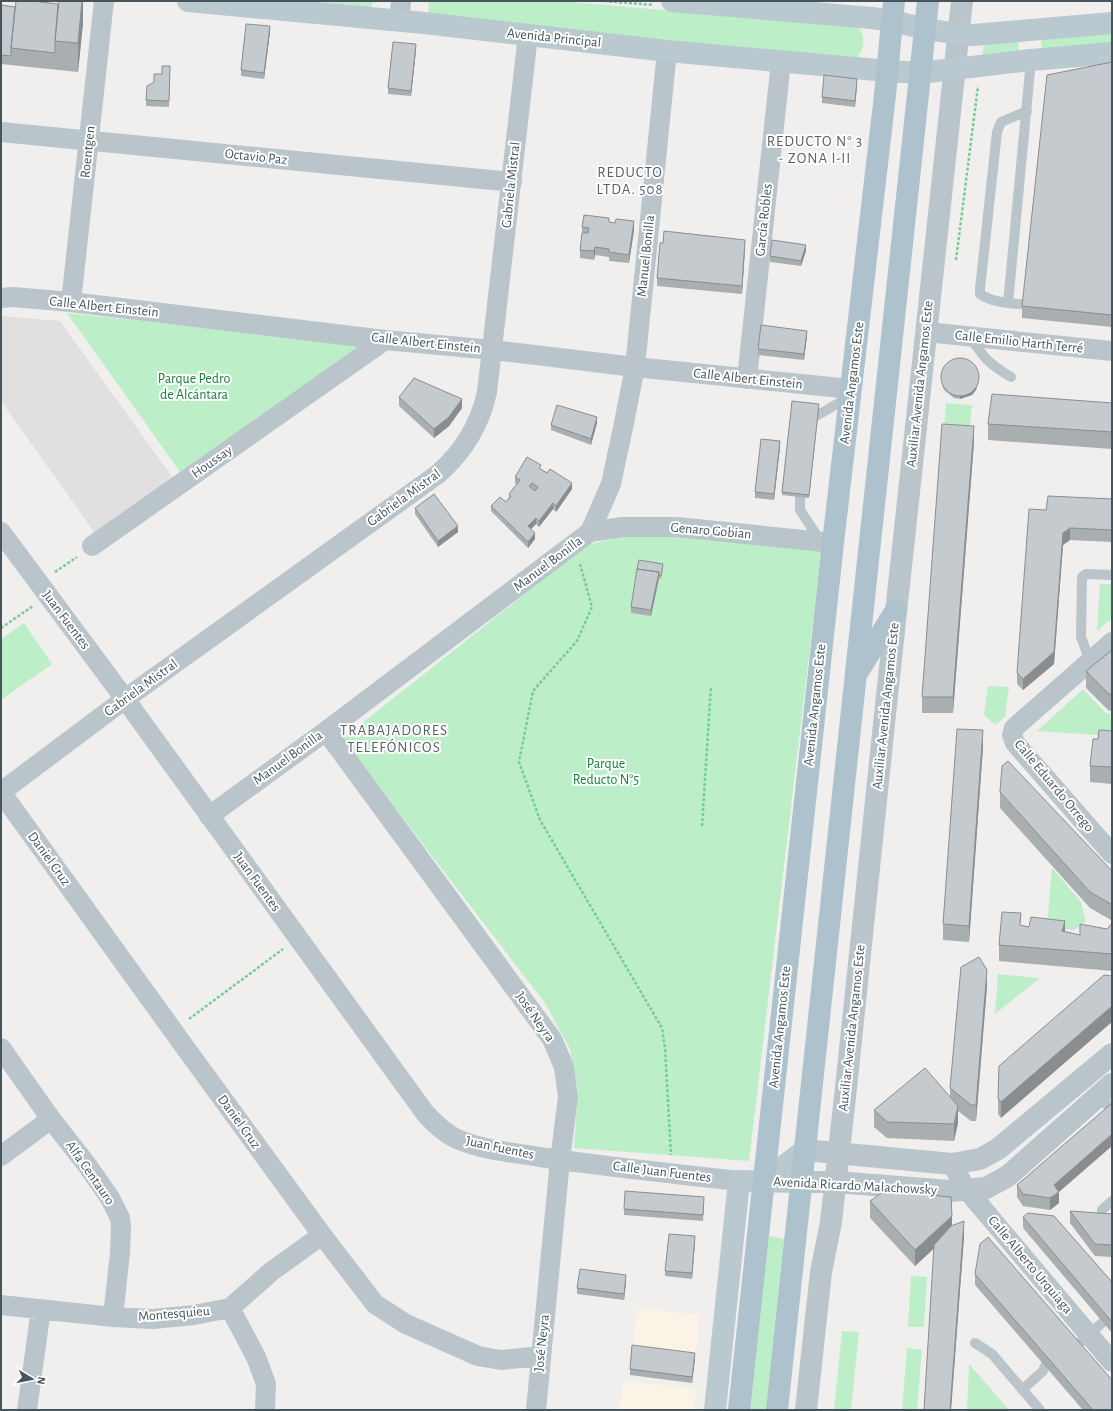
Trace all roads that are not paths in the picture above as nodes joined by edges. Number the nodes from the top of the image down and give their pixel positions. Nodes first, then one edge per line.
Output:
1 (104, 1) edge
2 (188, 1) edge
3 (672, 1) edge
4 (928, 1) edge
5 (962, 1) edge
6 (400, 11) edge
7 (893, 11) edge
8 (1112, 23) edge
9 (926, 29) junction
10 (1031, 30) junction
11 (958, 34) junction
12 (528, 35) junction
13 (667, 51) junction
14 (1112, 53) edge
15 (1031, 60) junction
16 (781, 61) junction
17 (955, 70) junction
18 (888, 71) junction
19 (920, 73) junction
20 (1027, 111) junction
21 (1, 132) edge
22 (89, 140) junction
23 (512, 182) junction
24 (1, 298) edge
25 (71, 302) junction
26 (1008, 302) junction
27 (1043, 306) edge
28 (926, 332) junction
29 (970, 336) junction
30 (385, 340) junction
31 (493, 350) junction
32 (1112, 351) edge
33 (634, 367) junction
34 (1010, 376) dead end
35 (747, 379) junction
36 (851, 392) junction
37 (818, 416) edge
38 (800, 497) edge
39 (1, 532) edge
40 (582, 538) junction
41 (827, 542) junction
42 (92, 546) road end
43 (1112, 576) edge
44 (896, 610) junction
45 (1112, 642) edge
46 (1090, 661) junction
47 (856, 674) junction
48 (125, 699) junction
49 (326, 731) junction
50 (1, 792) edge
51 (209, 816) junction
52 (1112, 854) edge
53 (1, 1048) edge
54 (1112, 1054) edge
55 (1108, 1097) edge
56 (51, 1119) junction
57 (805, 1150) junction
58 (838, 1154) junction
59 (1, 1156) edge
60 (560, 1160) junction
61 (952, 1164) junction
62 (739, 1181) junction
63 (764, 1181) junction
64 (801, 1182) junction
65 (835, 1182) junction
66 (966, 1189) junction
67 (1112, 1201) edge
68 (1102, 1210) dead end
69 (322, 1235) junction
70 (1, 1306) edge
71 (230, 1308) junction
72 (41, 1309) junction
73 (113, 1317) junction
74 (1094, 1326) junction
75 (975, 1343) dead end
76 (1072, 1345) edge
77 (541, 1356) junction
78 (1112, 1362) edge
79 (1046, 1369) edge
80 (1022, 1390) junction
81 (27, 1410) edge
82 (265, 1410) edge
83 (536, 1410) edge
84 (715, 1410) edge
85 (739, 1410) edge
86 (777, 1410) edge
87 (806, 1410) edge
88 (1040, 1410) edge

1 - 22 street, Roentgen
2 - 6 main road, Avenida Principal
3 - 7 main road
4 - 9 main road
5 - 11 street, Auxiliar Avenida Angamos Este
6 - 12 main road, Avenida Principal
7 - 9 main road
7 - 18 main road, Avenida Angamos Este
8 - 10 main road
9 - 11 main road
9 - 19 main road
10 - 11 main road
10 - 15 main road
11 - 17 street, Auxiliar Avenida Angamos Este
12 - 13 main road, Avenida Principal
12 - 23 street, Gabriela Mistral
13 - 16 main road, Avenida Principal
13 - 33 street, Manuel Bonilla
14 - 15 main road, Avenida Principal
15 - 17 main road, Avenida Principal
15 - 20 lane
16 - 18 main road, Avenida Principal
16 - 35 street, García Robles
17 - 19 main road, Avenida Principal
17 - 28 street, Auxiliar Avenida Angamos Este
18 - 19 main road, Avenida Principal
18 - 36 main road, Avenida Angamos Este
19 - 47 main road
20 - 26 lane
20 - 26 lane
21 - 22 street, Octavio Paz
22 - 23 street, Octavio Paz
22 - 25 street, Roentgen
23 - 31 street, Gabriela Mistral
24 - 25 street, Calle Albert Einstein
25 - 30 street, Calle Albert Einstein
26 - 27 lane
28 - 29 street, Calle Emilio Harth Terré
28 - 44 street, Auxiliar Avenida Angamos Este
29 - 32 street, Calle Emilio Harth Terré
29 - 34 lane
30 - 31 street, Calle Albert Einstein
30 - 42 street, Houssay
31 - 33 street, Calle Albert Einstein
31 - 48 street, Gabriela Mistral
33 - 35 street, Calle Albert Einstein
33 - 40 street, Manuel Bonilla
35 - 36 street, Calle Albert Einstein
36 - 37 lane
36 - 41 main road, Avenida Angamos Este
38 - 41 lane
39 - 48 street, Juan Fuentes
40 - 41 street, Genaro Gobian
40 - 49 street, Manuel Bonilla
41 - 63 main road, Avenida Angamos Este
43 - 46 lane
44 - 47 main road
44 - 58 street, Auxiliar Avenida Angamos Este
45 - 46 street
46 - 52 street, Calle Eduardo Orrego
47 - 57 main road
48 - 50 street, Gabriela Mistral
48 - 51 street, Juan Fuentes
49 - 51 street, Manuel Bonilla
49 - 60 street, José Neyra
50 - 69 street, Daniel Cruz
51 - 60 street, Juan Fuentes
53 - 56 street, Alfa Centauro
54 - 61 street, Avenida Ricardo Malachowsky
55 - 66 street, Avenida Ricardo Malachowsky
56 - 59 street
56 - 73 street, Alfa Centauro
57 - 58 street, Avenida Ricardo Malachowsky
57 - 63 main road, Avenida Ricardo Malachowsky
57 - 64 main road
58 - 61 street, Avenida Ricardo Malachowsky
58 - 65 street, Auxiliar Avenida Angamos Este
60 - 62 street, Calle Juan Fuentes
60 - 77 street, José Neyra
61 - 66 street, Calle Alberto Urquiaga
62 - 63 main road, Calle Juan Fuentes
62 - 84 main road
63 - 64 main road, Avenida Ricardo Malachowsky
63 - 85 main road, Avenida Angamos Este
64 - 65 street, Avenida Ricardo Malachowsky
64 - 86 main road
65 - 66 street, Avenida Ricardo Malachowsky
65 - 87 street, Auxiliar Avenida Angamos Este
66 - 74 street, Calle Alberto Urquiaga
67 - 68 lane
69 - 71 street, Montesquieu
69 - 77 street, Daniel Cruz
70 - 72 street, Montesquieu
71 - 73 street, Montesquieu
71 - 82 street
72 - 73 street, Montesquieu
72 - 81 street
74 - 76 lane
74 - 78 street, Calle Alberto Urquiaga
75 - 80 lane
77 - 83 street, José Neyra
79 - 80 lane
80 - 88 lane

